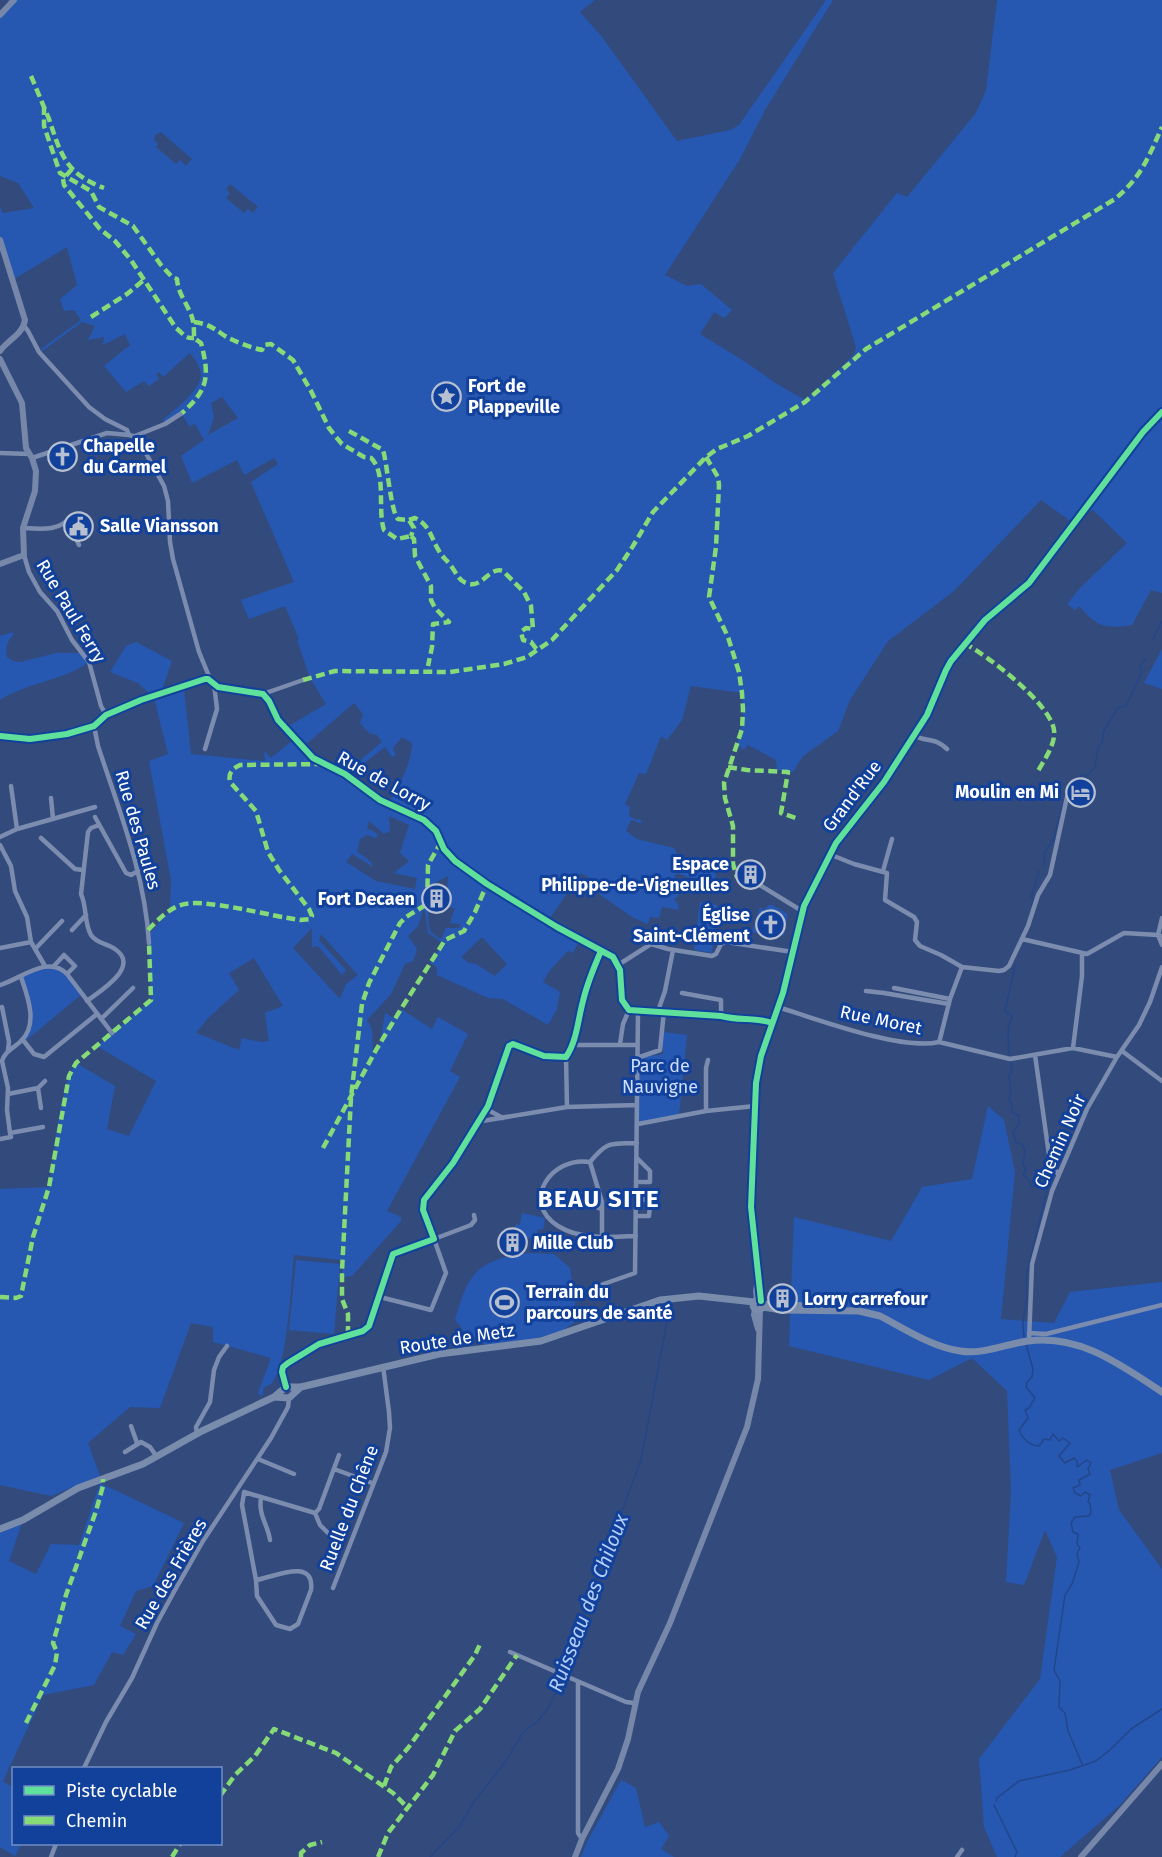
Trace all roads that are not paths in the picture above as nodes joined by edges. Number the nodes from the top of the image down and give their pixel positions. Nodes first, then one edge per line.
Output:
1 (14, 0) edge
2 (0, 15) edge
3 (0, 240) edge
4 (24, 326) junction
5 (0, 351) edge
6 (0, 359) edge
7 (1162, 412) edge
8 (182, 413) dead end
9 (132, 435) junction
10 (0, 453) edge
11 (31, 456) junction
12 (23, 528) junction
13 (79, 545) dead end
14 (24, 555) junction
15 (0, 564) edge
16 (303, 680) dead end
17 (212, 682) junction
18 (263, 694) junction
19 (106, 715) junction
20 (96, 724) junction
21 (913, 735) junction
22 (0, 736) edge
23 (205, 749) dead end
24 (948, 749) dead end
25 (1078, 785) dead end
26 (11, 786) dead end
27 (51, 798) dead end
28 (95, 807) dead end
29 (95, 817) dead end
30 (53, 819) junction
31 (99, 825) junction
32 (17, 828) junction
33 (0, 837) edge
34 (41, 838) dead end
35 (892, 839) dead end
36 (0, 845) edge
37 (830, 854) junction
38 (83, 870) junction
39 (138, 871) junction
40 (883, 871) junction
41 (737, 877) dead end
42 (802, 912) junction
43 (86, 915) junction
44 (1162, 918) edge
45 (62, 921) dead end
46 (72, 930) dead end
47 (1160, 935) edge
48 (1022, 939) junction
49 (31, 942) junction
50 (149, 943) dead end
51 (1162, 945) edge
52 (0, 948) edge
53 (35, 949) junction
54 (673, 950) junction
55 (601, 951) junction
56 (793, 952) junction
57 (1082, 953) junction
58 (618, 964) junction
59 (45, 966) junction
60 (54, 966) junction
61 (962, 967) junction
62 (1162, 967) edge
63 (67, 974) junction
64 (21, 977) junction
65 (0, 985) edge
66 (133, 988) dead end
67 (894, 988) dead end
68 (866, 992) dead end
69 (682, 993) dead end
70 (87, 1001) junction
71 (950, 1002) junction
72 (2, 1007) dead end
73 (778, 1007) junction
74 (629, 1010) junction
75 (638, 1011) junction
76 (661, 1011) junction
77 (99, 1016) junction
78 (721, 1016) junction
79 (772, 1023) junction
80 (112, 1033) dead end
81 (22, 1040) junction
82 (939, 1042) junction
83 (620, 1044) junction
84 (573, 1045) junction
85 (637, 1046) junction
86 (1072, 1048) junction
87 (9, 1050) junction
88 (1122, 1051) junction
89 (1035, 1055) junction
90 (566, 1057) junction
91 (1117, 1057) junction
92 (637, 1058) junction
93 (708, 1060) dead end
94 (45, 1081) dead end
95 (1162, 1081) edge
96 (38, 1088) junction
97 (8, 1094) junction
98 (637, 1105) junction
99 (755, 1106) junction
100 (567, 1107) junction
101 (41, 1108) dead end
102 (486, 1109) junction
103 (706, 1111) junction
104 (503, 1118) junction
105 (479, 1120) junction
106 (638, 1124) junction
107 (43, 1127) dead end
108 (10, 1133) junction
109 (0, 1139) edge
110 (637, 1143) junction
111 (637, 1158) junction
112 (590, 1162) junction
113 (1058, 1174) junction
114 (637, 1182) junction
115 (579, 1193) dead end
116 (637, 1195) junction
117 (602, 1209) junction
118 (474, 1215) dead end
119 (637, 1216) junction
120 (602, 1236) junction
121 (636, 1236) junction
122 (434, 1239) junction
123 (759, 1277) junction
124 (598, 1286) dead end
125 (380, 1297) junction
126 (758, 1305) junction
127 (1162, 1305) edge
128 (1027, 1339) junction
129 (227, 1346) dead end
130 (383, 1366) junction
131 (287, 1392) junction
132 (1162, 1392) edge
133 (131, 1426) dead end
134 (196, 1434) junction
135 (137, 1443) junction
136 (125, 1452) dead end
137 (339, 1455) dead end
138 (157, 1457) junction
139 (258, 1459) junction
140 (334, 1469) junction
141 (294, 1474) dead end
142 (372, 1483) dead end
143 (239, 1490) junction
144 (244, 1493) junction
145 (261, 1498) junction
146 (315, 1514) junction
147 (0, 1528) edge
148 (329, 1534) dead end
149 (270, 1540) dead end
150 (256, 1580) junction
151 (333, 1588) dead end
152 (510, 1652) dead end
153 (578, 1682) junction
154 (634, 1703) junction
155 (1162, 1764) edge
156 (84, 1767) edge
157 (582, 1839) junction
158 (962, 1850) dead end
159 (575, 1857) edge
160 (957, 1857) edge
161 (1081, 1857) edge

1 - 2 street
3 - 4 street
4 - 5 street
4 - 9 street
6 - 11 street
7 - 21 street, Grand'Rue
8 - 9 street
9 - 11 street
9 - 17 street
10 - 11 street
11 - 12 street
12 - 13 street
12 - 14 street
14 - 15 street
14 - 19 street, Rue Paul Ferry
16 - 18 street
17 - 18 street
17 - 19 street
17 - 23 street
18 - 55 street, Rue de Lorry
19 - 20 street
20 - 22 street
20 - 39 street, Rue des Paules
21 - 24 street
21 - 37 street, Grand'Rue
25 - 48 street
26 - 32 street
27 - 30 street
28 - 30 street
29 - 31 street
30 - 32 street
31 - 38 street
31 - 39 street
32 - 33 street
34 - 38 street
35 - 40 street
36 - 49 street
37 - 40 street
37 - 42 street, Grand'Rue
38 - 43 street
39 - 50 street, Rue des Paules
40 - 61 street
41 - 42 street
42 - 56 street, Grand'Rue
43 - 46 street
43 - 70 street
44 - 47 street
45 - 53 street
47 - 51 street
47 - 57 street
48 - 57 street
48 - 61 street
49 - 52 street
49 - 53 street
53 - 59 street
54 - 56 street
54 - 58 street
54 - 76 street
55 - 58 street, Rue de Lorry
55 - 84 street
56 - 73 street, Grand'Rue
57 - 86 street
58 - 74 street
59 - 60 street
59 - 64 street
60 - 63 street
60 - 63 street
61 - 71 street, Rue Moret
62 - 88 street, Chemin Noir
63 - 70 street
64 - 65 street
64 - 81 street
66 - 77 street
67 - 71 street
68 - 71 street
69 - 78 street
70 - 77 street
71 - 82 street, Rue Moret
72 - 87 street
73 - 79 street, Grand'Rue
73 - 82 street, Rue Moret
74 - 75 street
74 - 83 street
75 - 76 street
75 - 85 street
76 - 78 street
76 - 92 street
77 - 80 street
77 - 81 street
78 - 79 street
79 - 99 street, Grand'Rue
81 - 87 street
82 - 89 street
83 - 84 street
83 - 85 street
84 - 90 street
85 - 92 street
86 - 89 street
86 - 91 street
87 - 97 street
88 - 91 street, Chemin Noir
88 - 95 street
89 - 113 street
90 - 100 street
90 - 102 street
91 - 113 street, Chemin Noir
92 - 98 street
93 - 103 street
94 - 96 street
96 - 97 street
96 - 101 street
97 - 108 street
98 - 100 street
98 - 106 street
99 - 103 street
99 - 123 street, Grand'Rue
100 - 104 street
102 - 104 street
102 - 105 street
103 - 106 street
104 - 105 street
105 - 122 street
106 - 110 street
107 - 108 street
108 - 109 street
110 - 111 street
110 - 112 street
111 - 114 street
111 - 114 street
112 - 117 street
112 - 120 street
113 - 128 street, Chemin Noir
114 - 116 street
115 - 117 street
116 - 119 street
116 - 119 street
117 - 120 street
118 - 122 street
119 - 121 street
120 - 121 street
121 - 124 street
122 - 125 street
122 - 125 street
123 - 126 street, Grand'Rue
123 - 126 street, Grand'Rue
125 - 131 street, Rue des Frières
126 - 128 main road, Route de Metz
126 - 130 main road, Route de Metz
126 - 154 street
127 - 128 street
128 - 132 main road, Route de Metz
129 - 134 street
130 - 131 main road, Route de Metz
130 - 151 street, Ruelle du Chêne
131 - 134 main road
131 - 139 street, Rue des Frières
133 - 135 street
134 - 138 main road
135 - 136 street
135 - 138 street
137 - 140 street
138 - 147 main road
139 - 141 street
139 - 143 street, Rue des Frières
140 - 142 street
140 - 146 street
143 - 144 street
143 - 156 street, Rue des Frières
144 - 145 street
144 - 150 street
145 - 146 street
145 - 149 street
146 - 148 street
150 - 150 street
152 - 153 street
153 - 154 street
153 - 157 street
154 - 157 street
155 - 161 street
157 - 159 street
158 - 160 street

